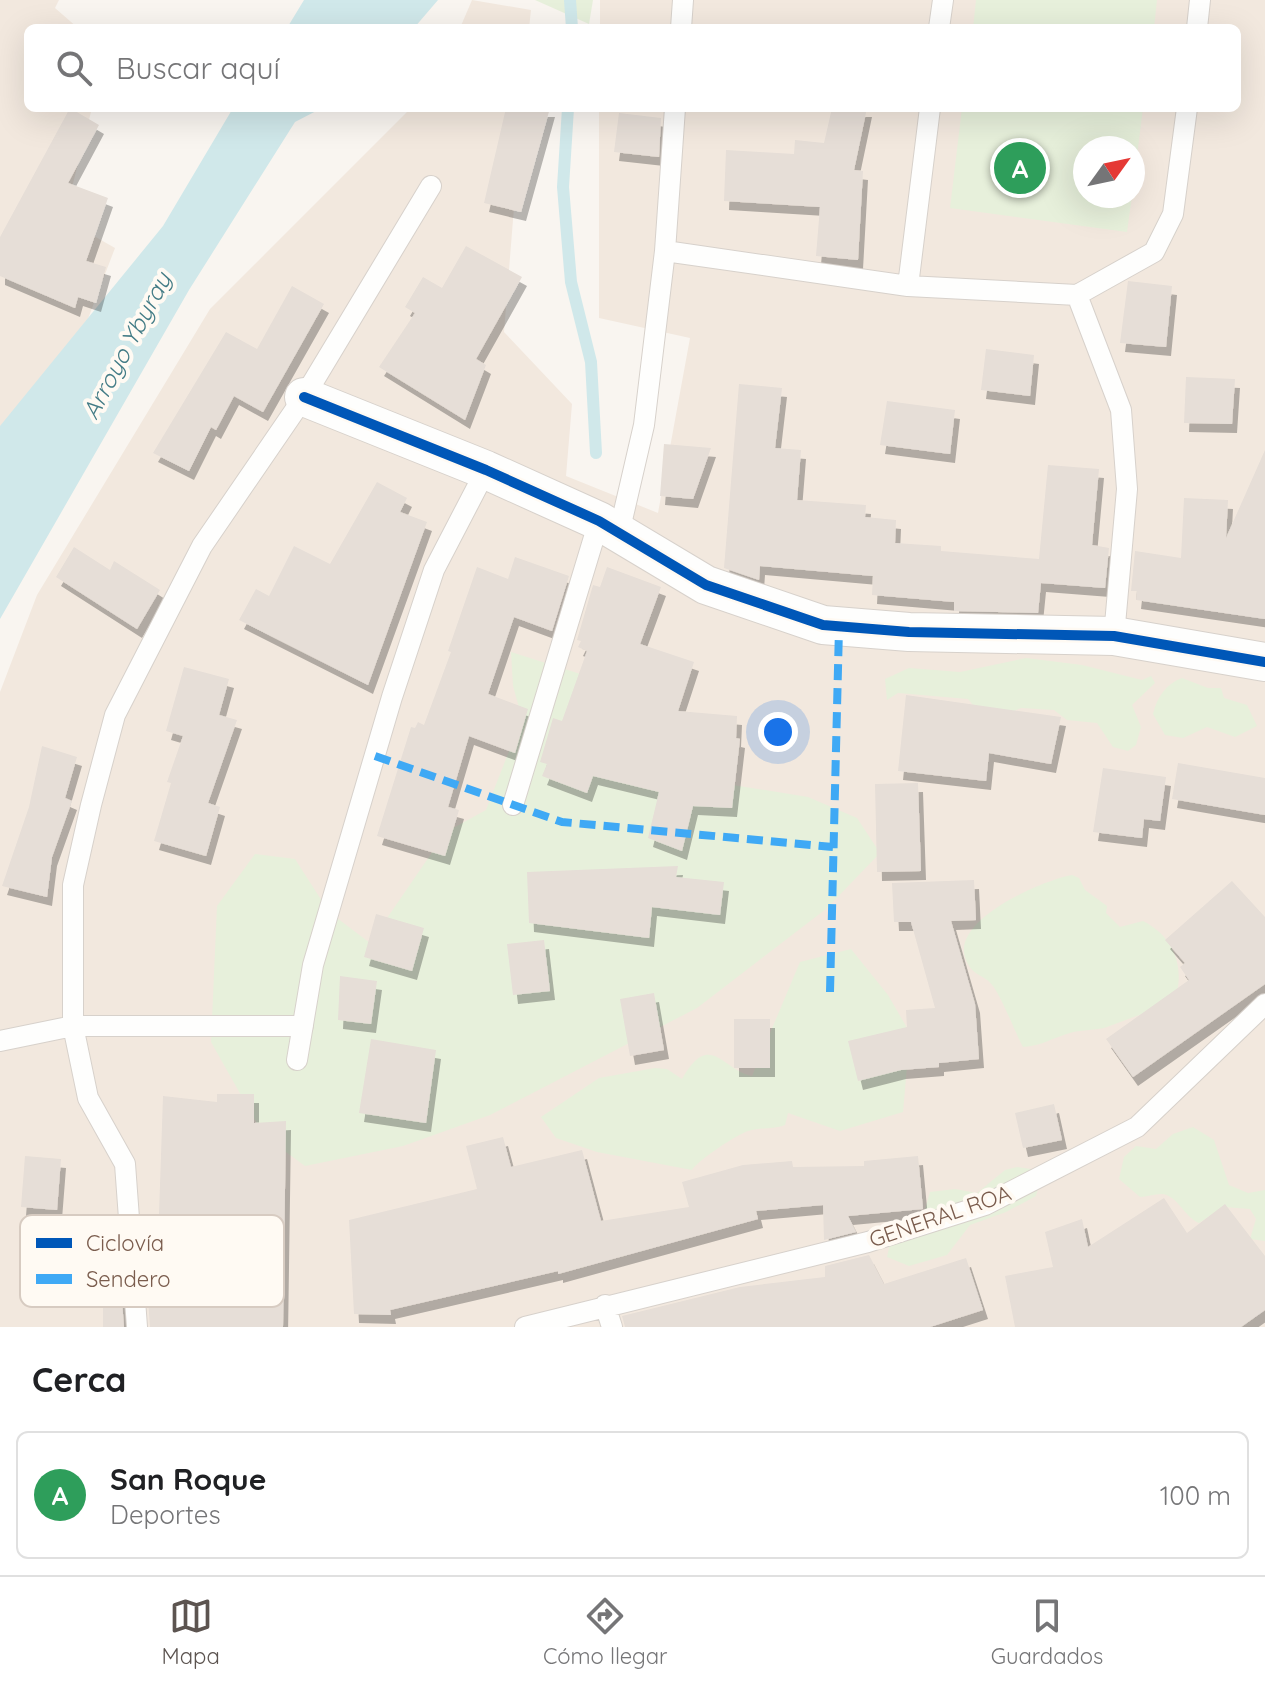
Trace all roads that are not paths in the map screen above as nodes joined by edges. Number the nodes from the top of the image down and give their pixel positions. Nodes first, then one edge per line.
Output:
1 (683, 0) edge
2 (943, 0) edge
3 (1200, 0) edge
4 (681, 24) edge
5 (940, 24) edge
6 (1197, 24) edge
7 (675, 112) edge
8 (930, 112) edge
9 (1186, 112) edge
10 (431, 186) dead end
11 (665, 251) junction
12 (908, 286) junction
13 (1077, 295) junction
14 (304, 397) junction
15 (486, 470) junction
16 (609, 527) junction
17 (1114, 636) junction
18 (1265, 662) edge
19 (513, 805) dead end
20 (1265, 1004) edge
21 (73, 1026) junction
22 (303, 1026) junction
23 (0, 1041) edge
24 (297, 1060) dead end
25 (129, 1215) edge
26 (605, 1305) junction
27 (136, 1307) edge
28 (137, 1327) edge
29 (525, 1327) edge
30 (612, 1327) edge

1 - 4 lane
2 - 5 lane
3 - 6 lane
7 - 11 lane
8 - 12 lane
9 - 13 lane
10 - 14 lane
11 - 12 lane
11 - 16 lane
12 - 13 lane
13 - 17 lane
14 - 15 street
14 - 21 lane
15 - 16 street
15 - 22 lane
16 - 17 street
16 - 19 lane
17 - 18 street
20 - 26 lane, GENERAL ROA
21 - 22 lane
21 - 23 lane
21 - 25 lane
22 - 24 lane
26 - 29 lane, GENERAL ROA
26 - 30 lane
27 - 28 lane

